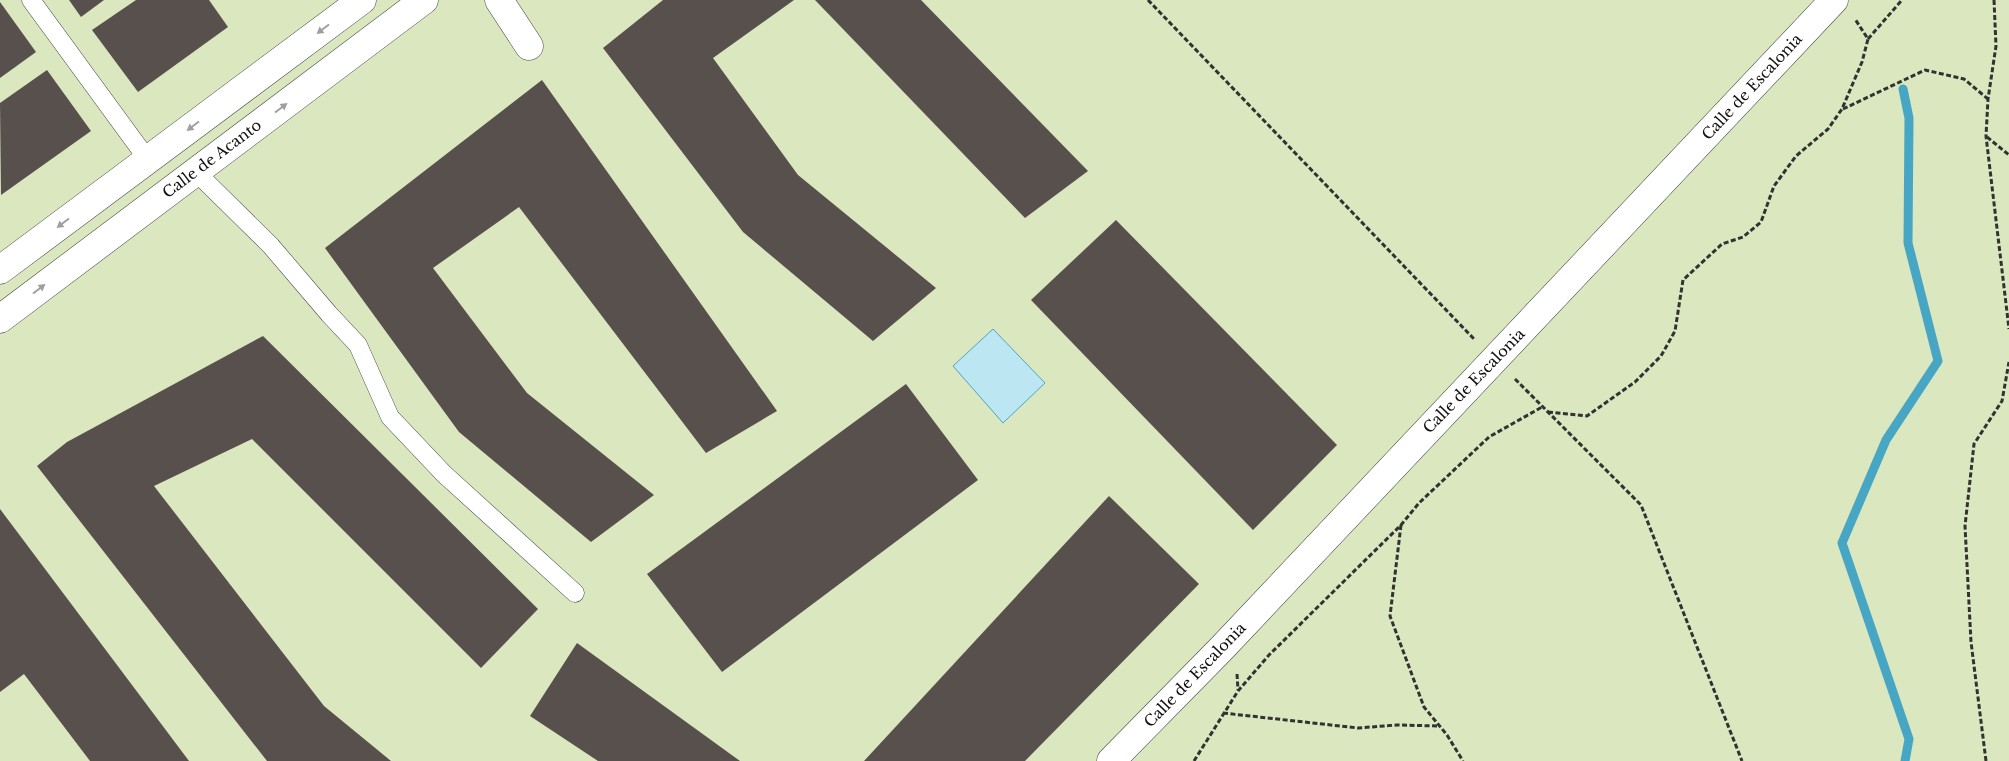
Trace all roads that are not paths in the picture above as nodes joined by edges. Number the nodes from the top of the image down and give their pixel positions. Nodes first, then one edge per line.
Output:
1 (32, 0) edge
2 (362, 0) edge
3 (424, 0) edge
4 (499, 0) edge
5 (1844, 8) edge
6 (529, 46) dead end
7 (148, 160) junction
8 (196, 172) junction
9 (0, 270) edge
10 (0, 319) edge
11 (575, 593) dead end
12 (1111, 761) edge

1 - 7 lane
2 -> 7 street
8 -> 3 street, Calle de Acanto
4 - 6 street
5 - 12 street, Calle de Escalonia
7 -> 9 street
10 -> 8 street, Calle de Acanto
8 - 11 lane

